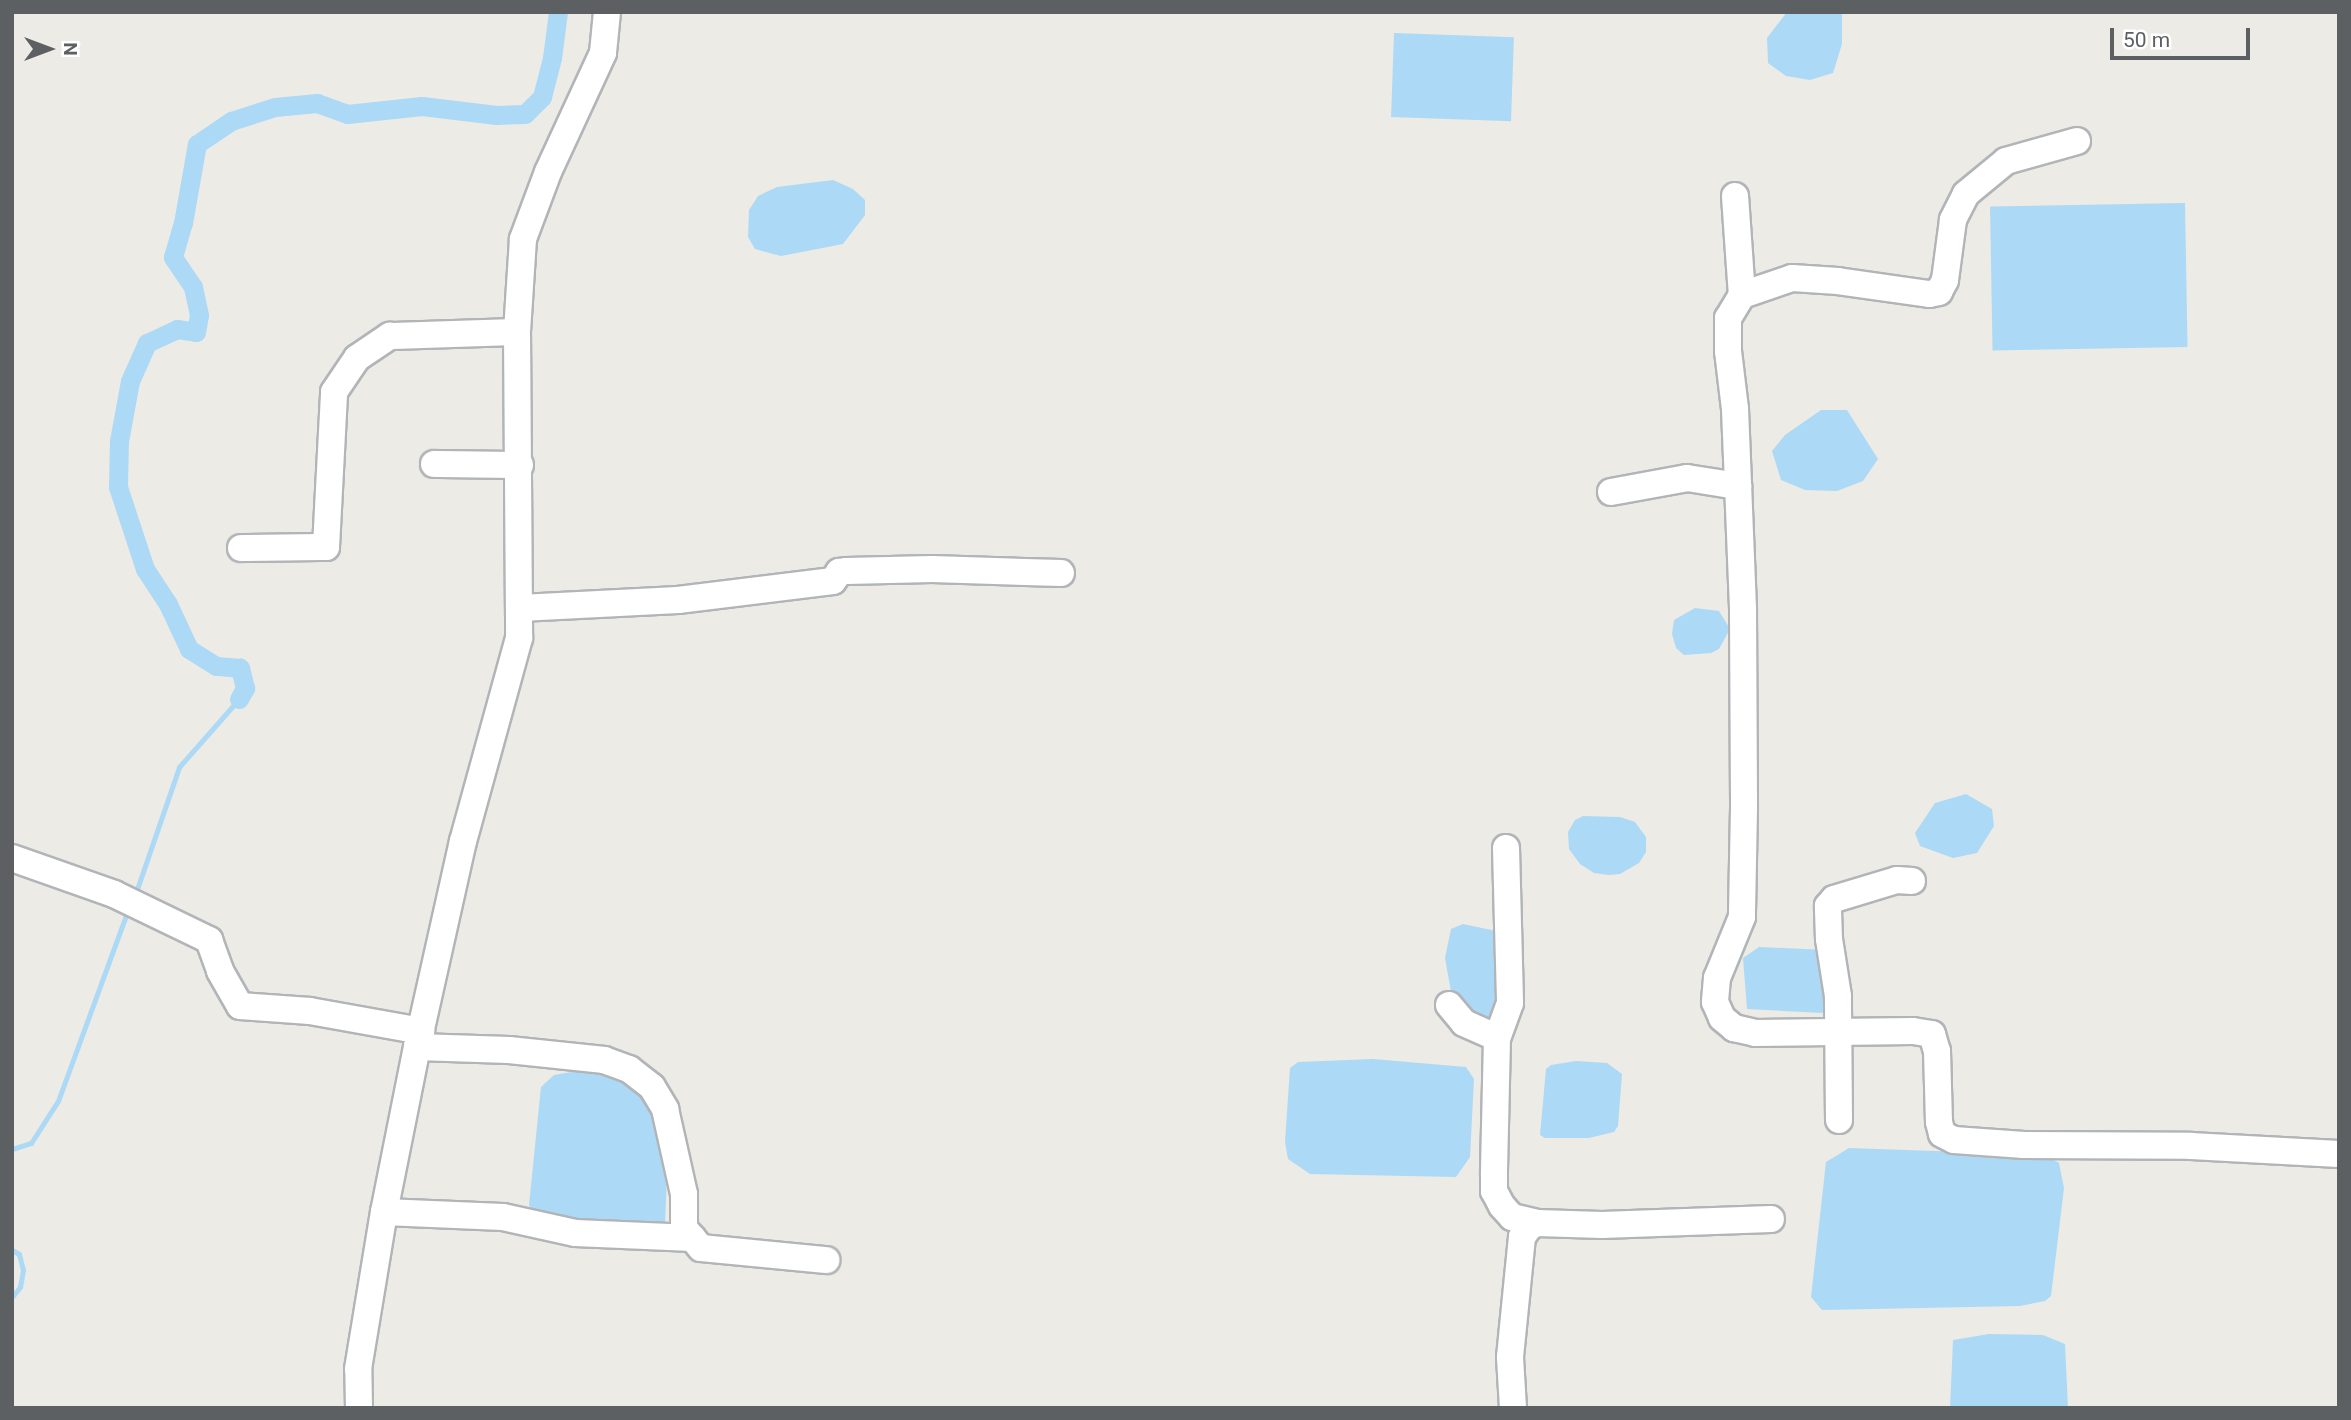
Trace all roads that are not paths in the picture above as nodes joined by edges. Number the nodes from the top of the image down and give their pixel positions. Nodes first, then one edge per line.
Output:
1 (607, 12) edge
2 (2077, 141) dead end
3 (1735, 197) dead end
4 (1742, 295) junction
5 (517, 332) junction
6 (435, 464) dead end
7 (520, 465) junction
8 (1738, 486) junction
9 (1611, 492) dead end
10 (241, 548) dead end
11 (1061, 573) dead end
12 (520, 608) junction
13 (1506, 848) dead end
14 (12, 858) edge
15 (1912, 881) dead end
16 (1449, 1005) dead end
17 (1838, 1033) junction
18 (1497, 1038) junction
19 (419, 1039) junction
20 (1839, 1120) dead end
21 (2339, 1154) edge
22 (384, 1212) junction
23 (1771, 1219) dead end
24 (1537, 1223) junction
25 (693, 1238) junction
26 (826, 1260) dead end
27 (359, 1408) edge
28 (1513, 1408) edge

1 - 5 street
2 - 4 street
3 - 4 street
4 - 8 street
5 - 7 street
5 - 10 street
6 - 7 street
7 - 12 street
8 - 9 street
8 - 17 street
11 - 12 street
12 - 19 street
13 - 18 street
14 - 19 street
15 - 17 street
16 - 18 street
17 - 20 street
17 - 21 street
18 - 24 street
19 - 22 street
19 - 25 street
22 - 25 street
22 - 27 street
23 - 24 street
24 - 28 street
25 - 26 street

